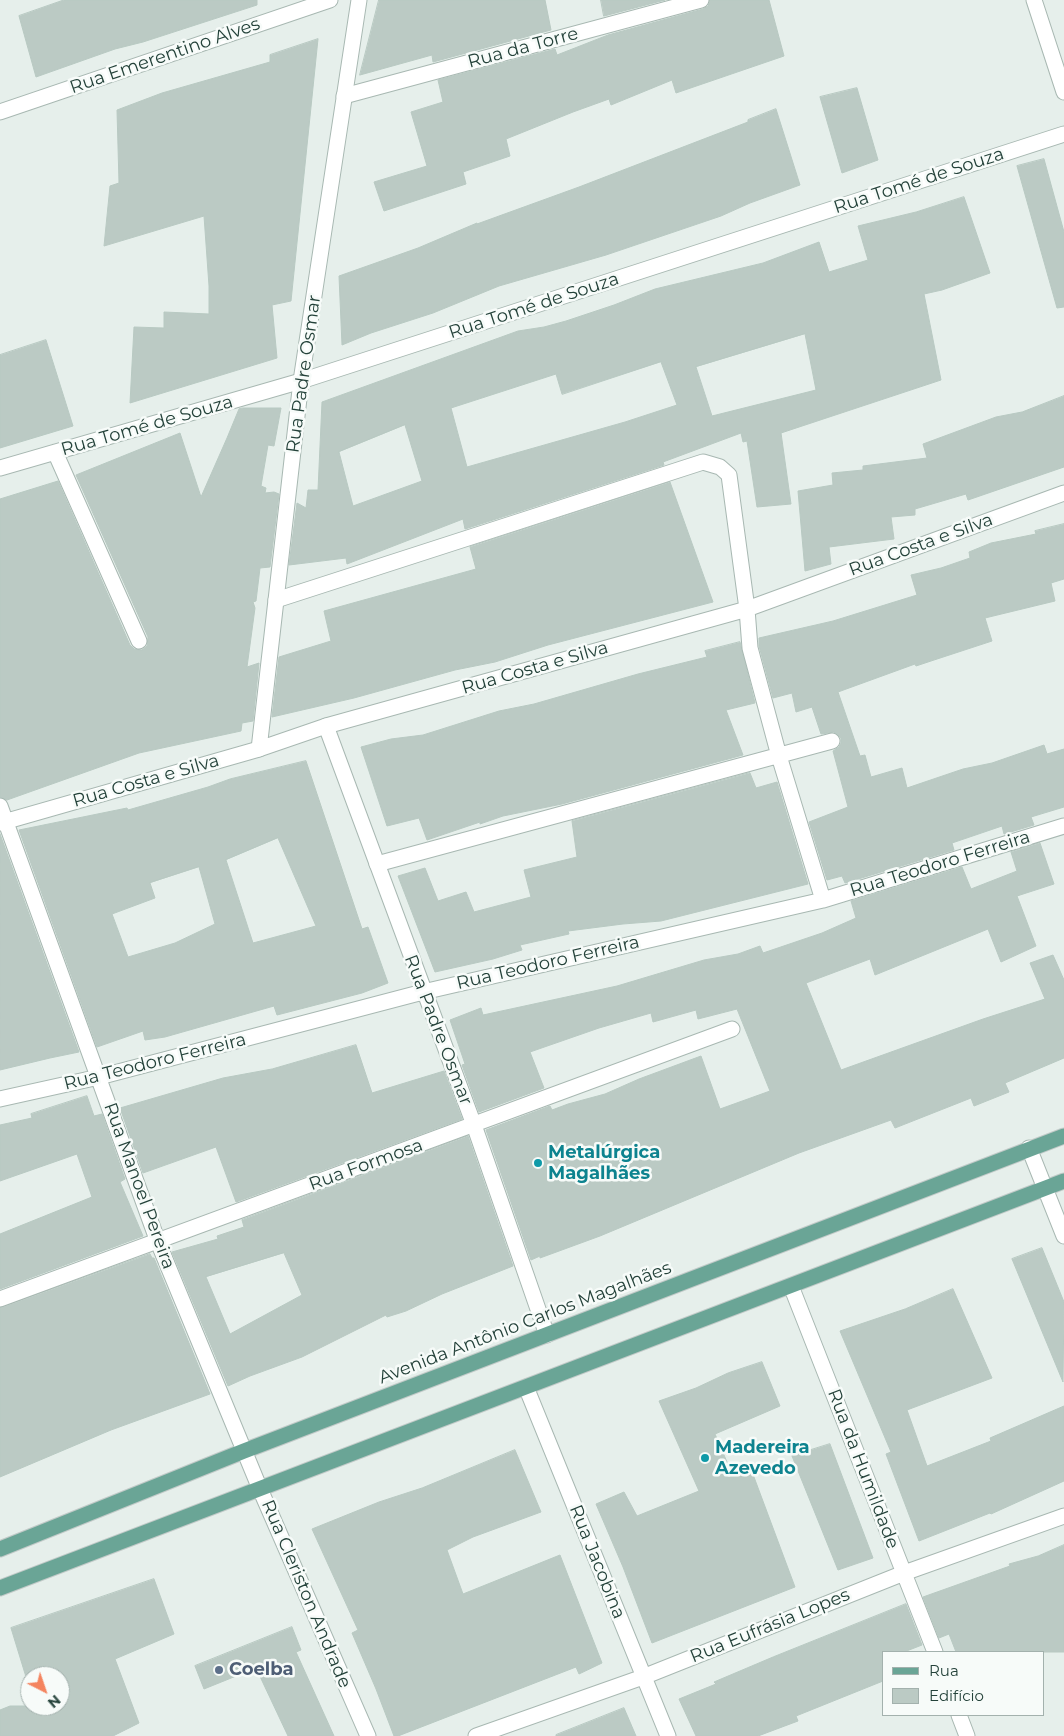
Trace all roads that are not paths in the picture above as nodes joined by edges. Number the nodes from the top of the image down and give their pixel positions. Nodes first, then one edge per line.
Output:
1 (330, 0) edge
2 (359, 0) edge
3 (702, 0) edge
4 (1034, 0) edge
5 (1064, 92) edge
6 (344, 96) junction
7 (0, 112) edge
8 (1064, 134) edge
9 (301, 382) junction
10 (55, 452) junction
11 (0, 468) edge
12 (1064, 493) edge
13 (276, 600) junction
14 (747, 609) junction
15 (139, 641) dead end
16 (326, 726) junction
17 (832, 741) dead end
18 (259, 749) junction
19 (778, 756) junction
20 (0, 806) edge
21 (3, 822) edge
22 (1064, 826) edge
23 (377, 864) junction
24 (823, 900) junction
25 (424, 992) junction
26 (732, 1029) dead end
27 (99, 1077) junction
28 (0, 1099) edge
29 (474, 1125) junction
30 (1064, 1136) edge
31 (1029, 1148) junction
32 (1064, 1181) edge
33 (1044, 1188) junction
34 (1064, 1236) edge
35 (158, 1242) junction
36 (791, 1286) junction
37 (0, 1299) edge
38 (547, 1335) junction
39 (526, 1387) junction
40 (244, 1451) junction
41 (260, 1489) junction
42 (1064, 1516) edge
43 (0, 1549) edge
44 (904, 1573) junction
45 (0, 1588) edge
46 (935, 1651) edge
47 (643, 1677) junction
48 (959, 1716) edge
49 (368, 1736) edge
50 (476, 1736) edge
51 (668, 1736) edge
52 (967, 1736) edge

1 - 7 street, Rua Emerentino Alves
2 - 6 street, Rua Padre Osmar
3 - 6 street, Rua da Torre
4 - 5 street
6 - 9 street, Rua Padre Osmar
8 - 9 street, Rua Tomé de Souza
9 - 10 street, Rua Tomé de Souza
9 - 13 street, Rua Padre Osmar
10 - 11 street, Rua Tomé de Souza
10 - 15 street
12 - 14 street, Rua Costa e Silva
13 - 14 street
13 - 18 street, Rua Padre Osmar
14 - 16 street, Rua Costa e Silva
14 - 19 street
16 - 18 street, Rua Costa e Silva
16 - 23 street, Rua Padre Osmar
17 - 19 street
18 - 21 street, Rua Costa e Silva
19 - 23 street
19 - 24 street
20 - 21 street, Rua Manoel Pereira
21 - 27 street, Rua Manoel Pereira
22 - 24 street, Rua Teodoro Ferreira
23 - 25 street, Rua Padre Osmar
24 - 25 street, Rua Teodoro Ferreira
25 - 27 street, Rua Teodoro Ferreira
25 - 29 street, Rua Padre Osmar
26 - 29 street, Rua Formosa
27 - 28 street, Rua Teodoro Ferreira
27 - 35 street, Rua Manoel Pereira
29 - 35 street, Rua Formosa
29 - 38 street, Rua Padre Osmar
30 - 31 main road, Avenida Antônio Carlos Magalhães
31 - 33 street
31 - 38 main road, Avenida Antônio Carlos Magalhães
32 - 33 main road
33 - 34 street
33 - 36 main road
35 - 37 street, Rua Formosa
35 - 40 street, Rua Manoel Pereira
36 - 39 main road
36 - 44 street, Rua da Humildade
38 - 40 main road, Avenida Antônio Carlos Magalhães
39 - 41 main road
39 - 47 street, Rua Jacobina
40 - 41 street, Rua Cleriston Andrade
40 - 43 main road, Avenida Antônio Carlos Magalhães
41 - 45 main road
41 - 49 street, Rua Cleriston Andrade
42 - 44 street, Rua Eufrásia Lopes
44 - 46 street, Rua da Humildade
44 - 47 street, Rua Eufrásia Lopes
47 - 50 street, Rua Eufrásia Lopes
47 - 51 street, Rua Jacobina
48 - 52 street

